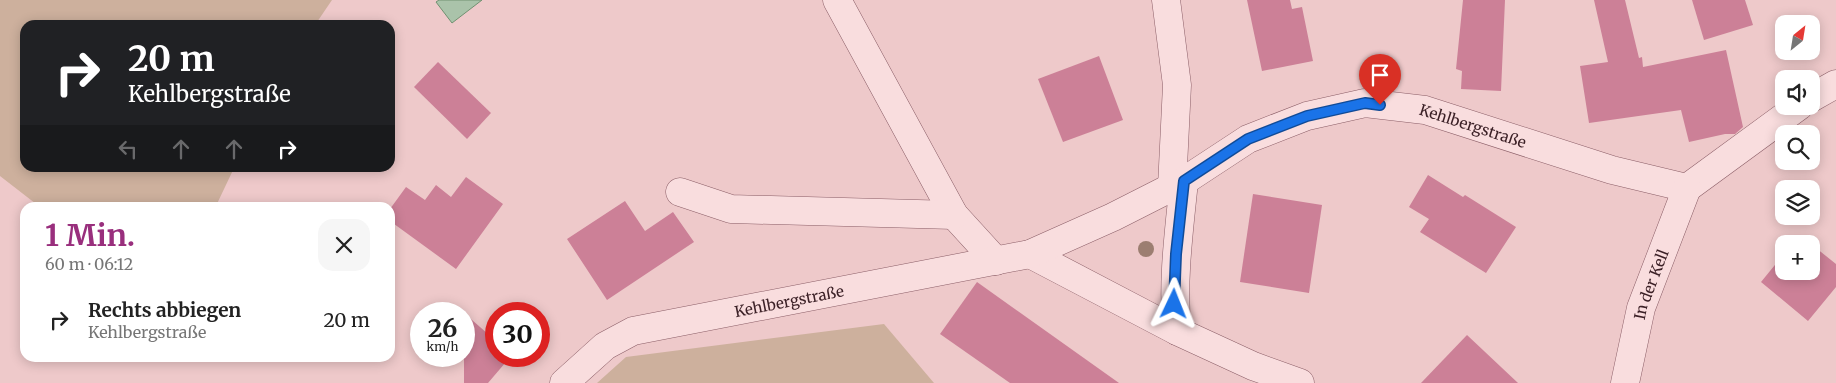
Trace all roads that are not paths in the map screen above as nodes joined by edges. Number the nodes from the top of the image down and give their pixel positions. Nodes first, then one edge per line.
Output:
1 (837, 0) edge
2 (1166, 0) edge
3 (1836, 84) edge
4 (1820, 93) edge
5 (1787, 115) edge
6 (1178, 184) junction
7 (1686, 188) junction
8 (680, 192) dead end
9 (954, 215) junction
10 (1030, 254) junction
11 (996, 261) junction
12 (1177, 331) junction
13 (564, 383) edge
14 (1300, 383) edge
15 (1625, 383) edge

1 - 9 street
2 - 6 street
3 - 4 street
5 - 7 street
6 - 7 street, Kehlbergstraße
6 - 10 street, Kehlbergstraße
6 - 12 street
7 - 15 street, In der Kell
8 - 9 street
9 - 11 street
10 - 11 street, Kehlbergstraße
10 - 12 street
11 - 13 street, Kehlbergstraße
12 - 14 street

